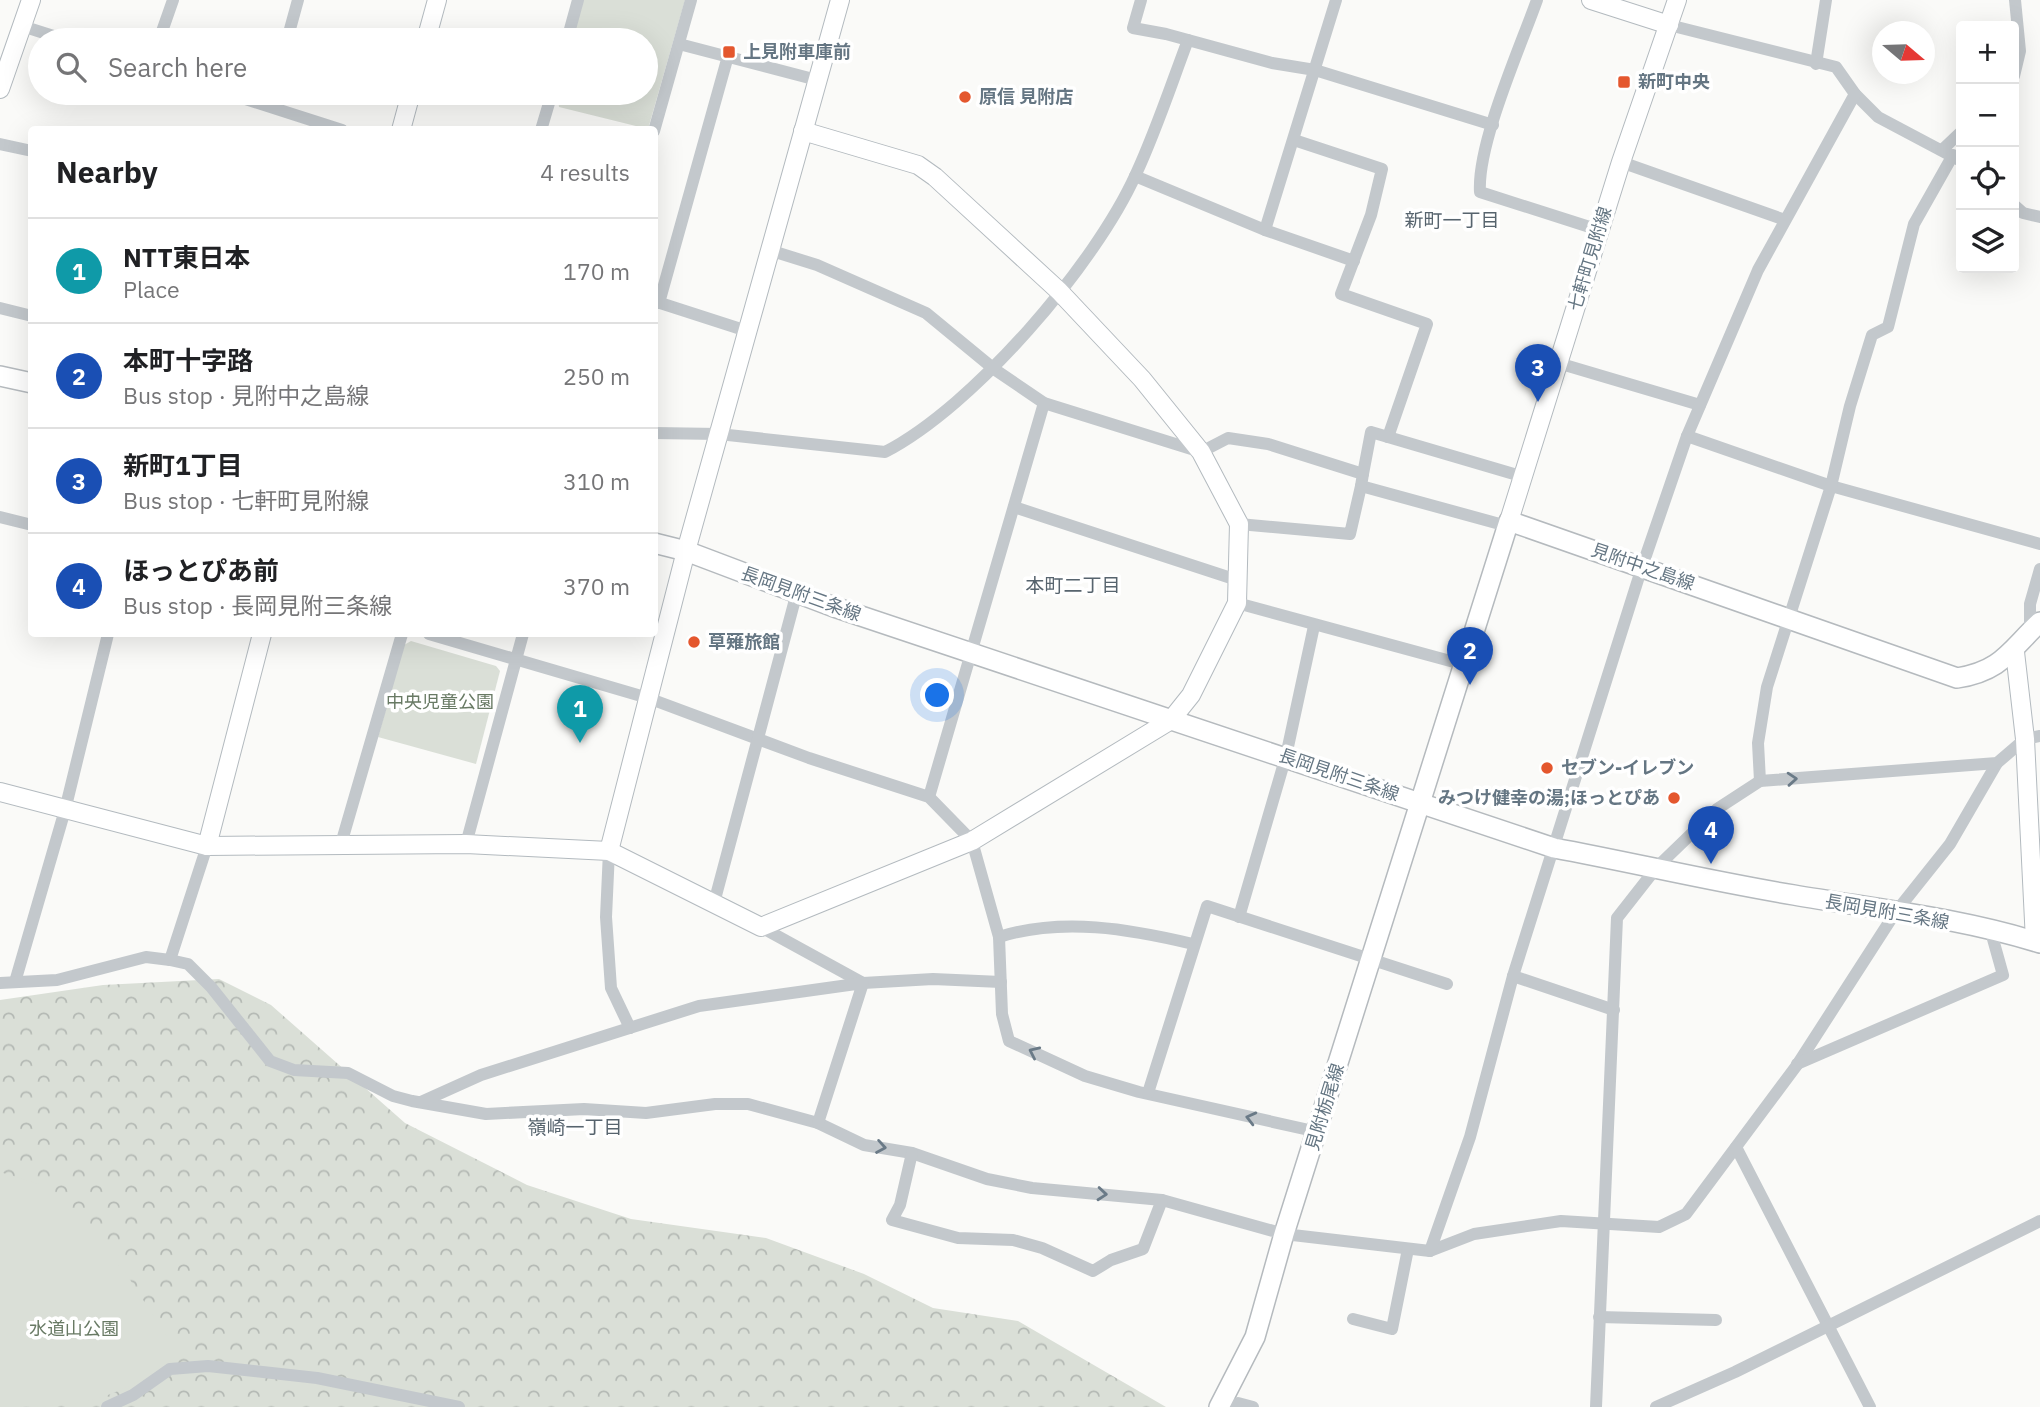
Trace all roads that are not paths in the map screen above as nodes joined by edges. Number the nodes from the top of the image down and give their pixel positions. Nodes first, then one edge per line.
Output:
1 (31, 0) edge
2 (173, 0) edge
3 (298, 0) edge
4 (437, 0) edge
5 (578, 0) edge
6 (691, 0) edge
7 (839, 0) edge
8 (1141, 0) edge
9 (1336, 0) edge
10 (1537, 0) edge
11 (1591, 0) edge
12 (1677, 0) edge
13 (1826, 0) edge
14 (2015, 0) edge
15 (2017, 21) edge
16 (1668, 25) junction
17 (22, 26) junction
18 (28, 28) edge
19 (163, 28) edge
20 (290, 28) edge
21 (429, 28) edge
22 (570, 28) edge
23 (1188, 40) junction
24 (679, 44) junction
25 (728, 56) junction
26 (1816, 64) junction
27 (1315, 70) junction
28 (817, 80) junction
29 (0, 89) edge
30 (1854, 94) junction
31 (263, 105) edge
32 (408, 105) edge
33 (548, 105) edge
34 (269, 107) joint
35 (299, 123) edge
36 (1493, 125) junction
37 (317, 126) edge
38 (402, 126) edge
39 (542, 126) edge
40 (655, 126) edge
41 (803, 131) junction
42 (1294, 140) junction
43 (0, 144) edge
44 (28, 151) edge
45 (1952, 155) edge
46 (1620, 162) junction
47 (1135, 176) junction
48 (2019, 209) edge
49 (2040, 217) edge
50 (1784, 220) junction
51 (1265, 230) junction
52 (1599, 230) junction
53 (769, 250) junction
54 (1354, 261) junction
55 (1059, 291) junction
56 (658, 299) edge
57 (658, 302) edge
58 (0, 308) edge
59 (28, 315) edge
60 (747, 331) junction
61 (1558, 363) junction
62 (994, 369) junction
63 (0, 376) edge
64 (28, 382) edge
65 (1044, 403) junction
66 (1700, 405) junction
67 (658, 433) edge
68 (719, 434) junction
69 (1687, 436) junction
70 (1388, 437) junction
71 (1201, 452) junction
72 (1524, 477) junction
73 (1362, 480) junction
74 (1830, 486) junction
75 (1014, 507) junction
76 (2, 517) edge
77 (28, 524) edge
78 (1239, 524) junction
79 (1508, 524) junction
80 (0, 532) edge
81 (658, 544) edge
82 (2040, 544) edge
83 (686, 551) junction
84 (1642, 566) junction
85 (2040, 569) edge
86 (1237, 580) junction
87 (797, 592) junction
88 (1237, 603) junction
89 (1791, 619) junction
90 (1314, 626) junction
91 (2035, 627) edge
92 (107, 637) edge
93 (261, 637) edge
94 (401, 637) edge
95 (440, 637) edge
96 (522, 637) edge
97 (971, 652) junction
98 (2015, 652) junction
99 (518, 658) junction
100 (1465, 665) junction
101 (648, 698) junction
102 (1171, 720) junction
103 (2032, 738) edge
104 (760, 740) junction
105 (1286, 756) junction
106 (1997, 763) junction
107 (1760, 781) junction
108 (0, 792) edge
109 (929, 797) junction
110 (1422, 803) junction
111 (65, 810) junction
112 (972, 841) junction
113 (341, 844) junction
114 (467, 844) junction
115 (208, 846) junction
116 (1555, 848) junction
117 (609, 851) junction
118 (1657, 867) junction
119 (714, 903) junction
120 (1895, 913) junction
121 (1240, 917) junction
122 (761, 927) junction
123 (1991, 932) junction
124 (999, 937) junction
125 (2037, 942) edge
126 (1193, 944) junction
127 (170, 960) junction
128 (1371, 960) junction
129 (1513, 976) junction
130 (15, 982) junction
131 (1001, 982) junction
132 (0, 983) edge
133 (863, 983) junction
134 (1447, 984) dead end
135 (1614, 1010) junction
136 (630, 1028) junction
137 (1797, 1065) junction
138 (1148, 1093) junction
139 (421, 1102) junction
140 (818, 1123) junction
141 (1318, 1132) junction
142 (1736, 1147) junction
143 (912, 1153) junction
144 (1162, 1200) junction
145 (2040, 1221) edge
146 (1605, 1222) junction
147 (1284, 1234) junction
148 (1408, 1249) junction
149 (1430, 1251) junction
150 (1599, 1317) junction
151 (1353, 1319) dead end
152 (1716, 1320) dead end
153 (1829, 1325) junction
154 (107, 1407) edge
155 (459, 1407) edge
156 (1219, 1407) edge
157 (1230, 1407) edge
158 (1253, 1407) edge
159 (1596, 1407) edge
160 (1657, 1407) edge
161 (1870, 1407) edge

1 - 17 street
2 - 19 street
3 - 20 street
4 - 21 street
5 - 22 street
6 - 24 street
7 - 28 street
8 - 23 street
9 - 27 street
10 - 36 street
11 - 16 street
12 - 16 street, 七軒町見附線
13 - 26 street
14 - 15 street
16 - 26 street
16 - 46 street, 七軒町見附線
17 - 18 street
17 - 29 street
23 - 27 street
23 - 47 street
24 - 25 street
24 - 40 street
25 - 28 street
25 - 56 street
26 - 30 street
27 - 36 street
27 - 42 street
28 - 41 street
30 - 45 street
30 - 50 street
31 - 34 street
32 - 38 street
33 - 39 street
34 - 35 street
35 - 37 street
36 - 52 street
41 - 53 street
41 - 55 street
42 - 51 street
42 - 54 street
43 - 44 street
45 - 74 street
46 - 50 street
46 - 52 street, 七軒町見附線
47 - 51 street
47 - 55 street
48 - 49 street
50 - 66 street
51 - 54 street
52 - 61 street, 七軒町見附線
53 - 60 street
53 - 62 street
54 - 70 street
55 - 62 street
55 - 71 street
57 - 60 street
58 - 59 street
60 - 68 street
61 - 66 street
61 - 72 street, 七軒町見附線
62 - 65 street
62 - 68 street
63 - 64 main road
65 - 71 street
65 - 75 street
66 - 69 street
67 - 68 street
68 - 83 street
69 - 74 street
69 - 84 street
70 - 72 street
70 - 73 street
71 - 73 street
71 - 78 street
72 - 79 street, 七軒町見附線
73 - 78 street
73 - 79 street
74 - 82 street
74 - 89 street
75 - 86 street
75 - 97 street
76 - 77 street
76 - 80 street
78 - 86 street
79 - 84 main road, 見附中之島線
79 - 100 main road
81 - 83 main road, 長岡見附三条線
83 - 87 main road, 長岡見附三条線
83 - 101 street
84 - 89 main road, 見附中之島線
84 - 116 street
85 - 91 street
86 - 88 street
87 - 97 main road, 長岡見附三条線
87 - 104 street
88 - 90 street
88 - 102 street
89 - 98 main road, 見附中之島線
89 - 107 street
90 - 100 street
90 - 105 street
91 - 98 main road, 見附中之島線
92 - 111 street
93 - 115 street
94 - 113 street
95 - 99 street
96 - 99 street
97 - 102 main road, 長岡見附三条線
97 - 109 street
98 - 103 street
99 - 101 street
99 - 114 street
100 - 110 main road
101 - 104 street
101 - 117 street
102 - 105 main road, 長岡見附三条線
102 - 112 street
103 - 106 street
103 - 125 street
104 - 109 street
104 - 119 street
105 - 110 main road, 長岡見附三条線
105 - 121 street
107 -> 106 street
106 - 120 street
107 - 118 street
108 - 111 street
109 - 112 street
110 - 116 main road, 長岡見附三条線
110 - 128 main road, 見附栃尾線
111 - 115 street
111 - 130 street
112 - 122 street
112 - 124 street
113 - 114 street
113 - 115 street
114 - 117 street
115 - 127 street
116 - 118 main road, 長岡見附三条線
116 - 129 street
117 - 119 street
117 - 136 street
118 - 120 main road, 長岡見附三条線
118 - 135 street
119 - 122 street
120 - 123 main road, 長岡見附三条線
120 - 137 street
121 - 126 street
121 - 128 street
122 - 133 street
123 - 125 main road, 長岡見附三条線
123 - 137 street
124 - 126 street
124 - 131 street
126 - 138 street
127 - 130 street
127 - 139 street
128 - 134 street
128 - 141 main road, 見附栃尾線
129 - 135 street
129 - 149 street
130 - 132 street
131 - 133 street
138 -> 131 street
133 - 136 street
133 - 140 street
135 - 146 street
136 - 139 street
137 - 142 street
141 -> 138 street
139 - 140 street
140 -> 143 street
141 - 147 main road, 見附栃尾線
142 - 146 street
142 - 153 street
143 -> 144 street
143 - 144 street
144 - 147 street
145 - 153 street
146 - 149 street
146 - 150 street
147 - 148 street
147 - 156 main road, 見附栃尾線
148 - 149 street
148 - 151 street
150 - 152 street
150 - 159 street
153 - 160 street
153 - 161 street
154 - 155 street
157 - 158 street

